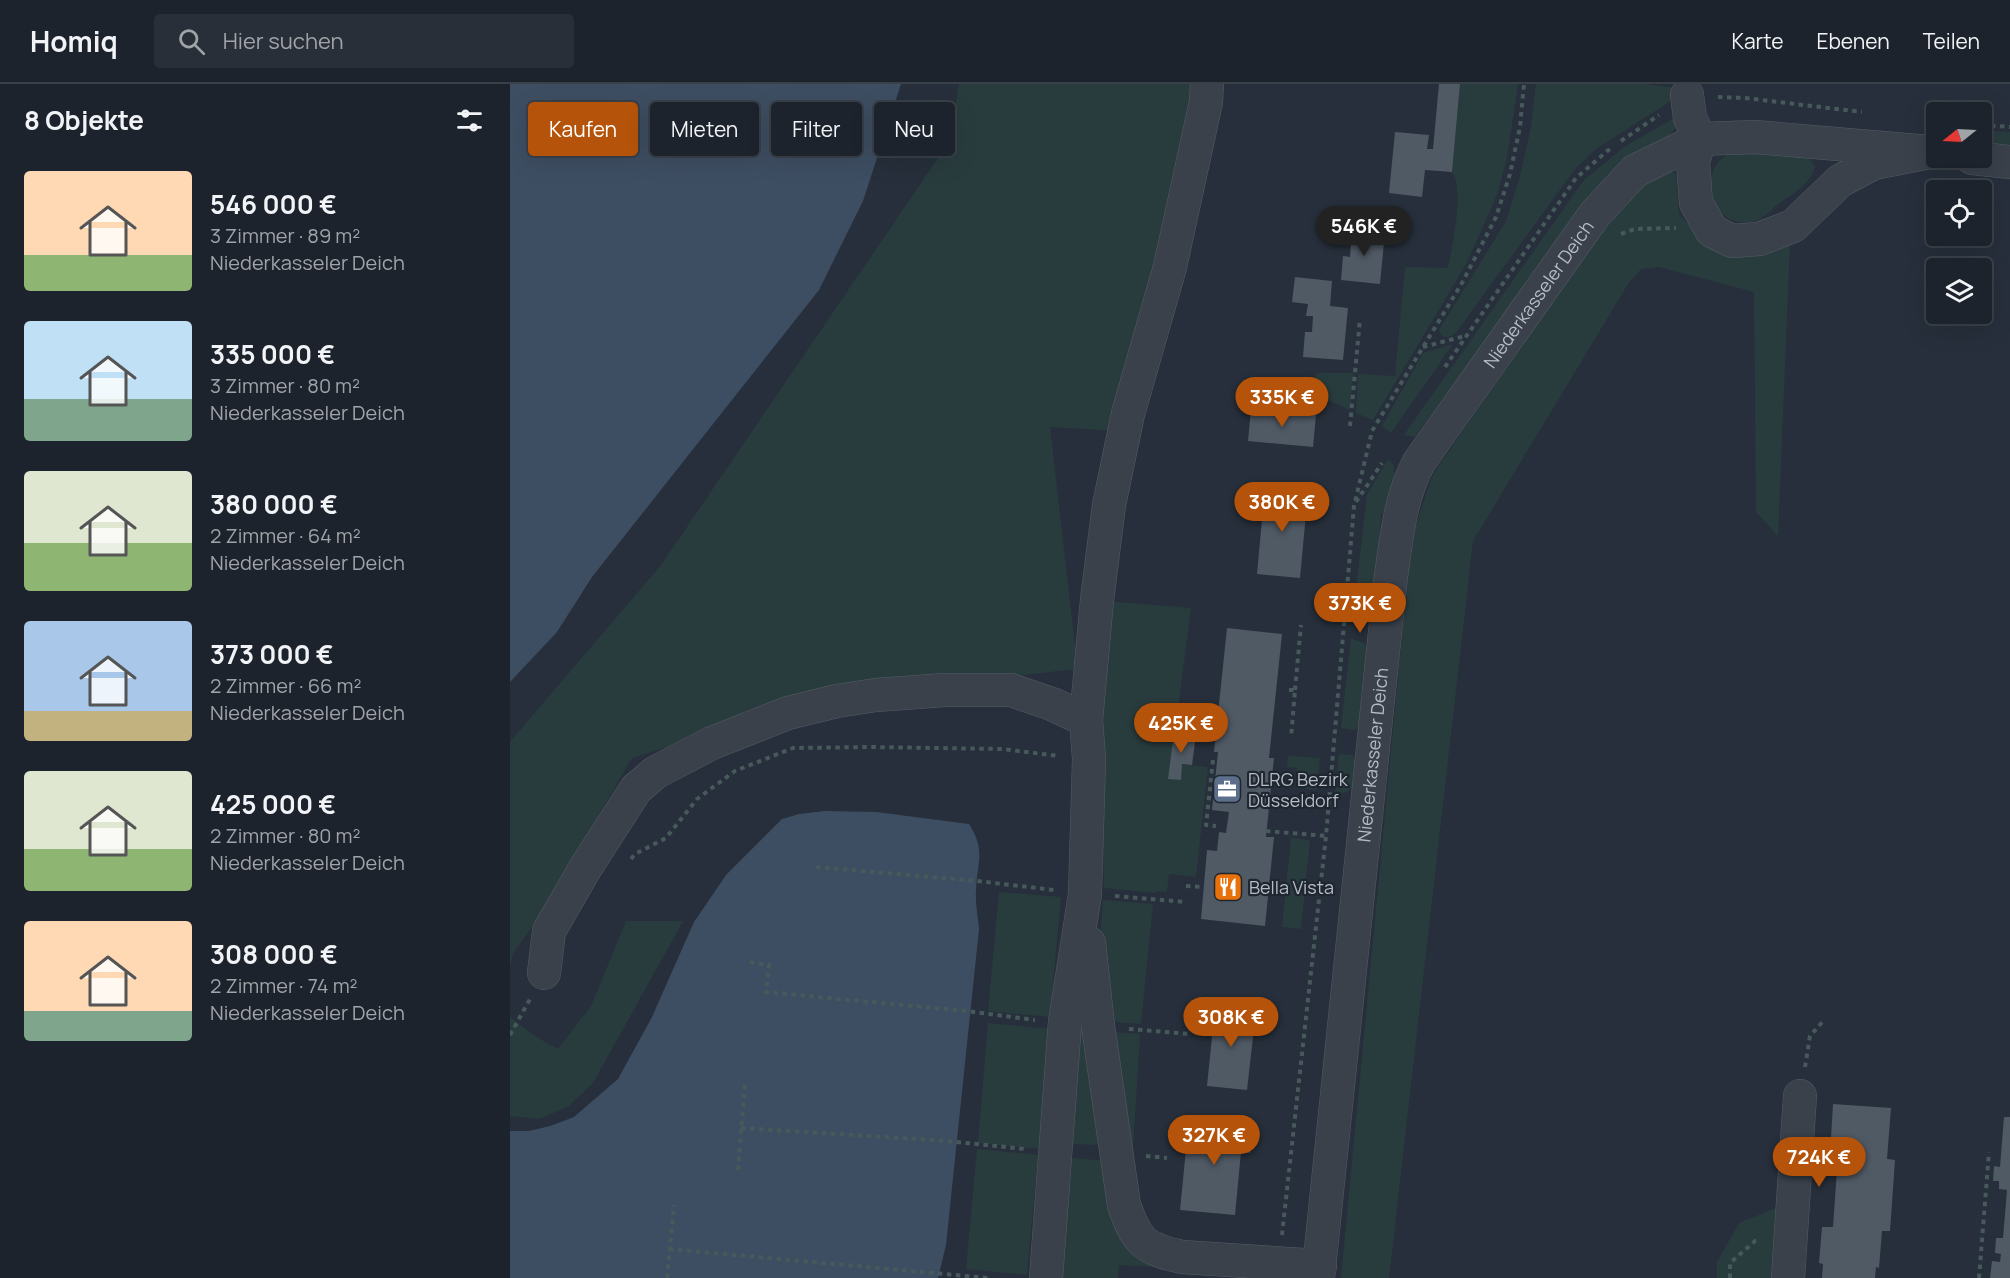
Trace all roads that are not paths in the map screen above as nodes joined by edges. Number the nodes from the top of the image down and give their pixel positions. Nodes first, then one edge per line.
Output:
1 (1207, 84) edge
2 (1688, 95) road end
3 (1700, 139) junction
4 (1926, 152) edge
5 (1926, 154) edge
6 (1992, 160) edge
7 (2010, 162) edge
8 (1086, 720) junction
9 (1084, 894) junction
10 (544, 973) road end
11 (1800, 1095) road end
12 (1319, 1272) edge
13 (1046, 1278) edge
14 (1788, 1278) edge

1 - 8 street
2 - 3 street
3 - 4 street
3 - 5 street
3 - 12 street, Niederkasseler Deich
6 - 7 street
8 - 9 street
8 - 10 street
9 - 12 street
9 - 13 street
11 - 14 street

